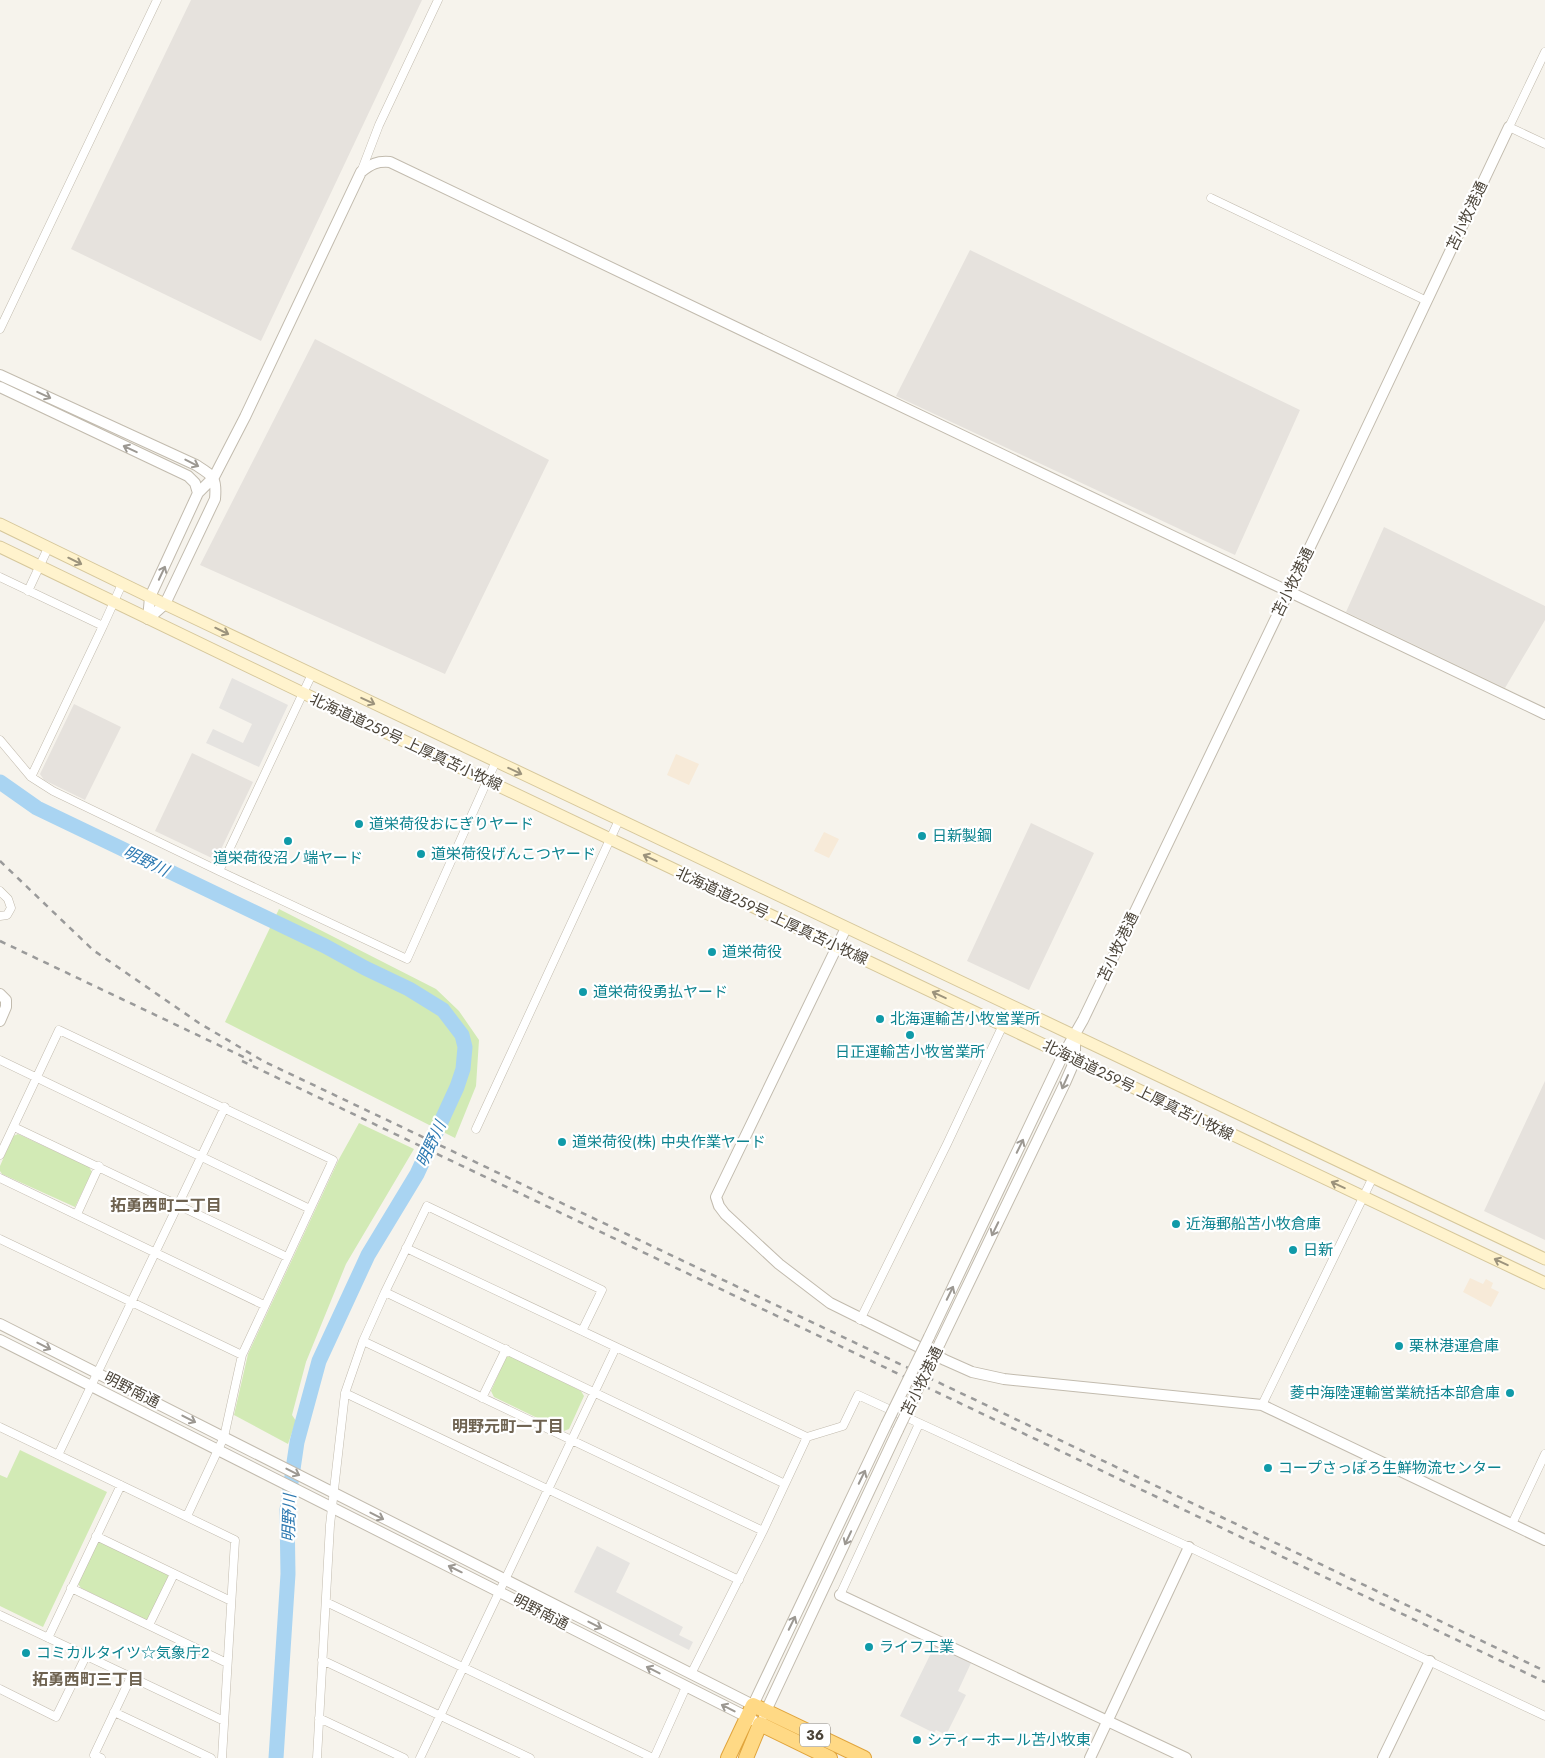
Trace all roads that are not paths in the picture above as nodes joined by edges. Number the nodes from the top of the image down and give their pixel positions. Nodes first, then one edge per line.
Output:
1 (157, 0) edge
2 (438, 0) edge
3 (1545, 52) edge
4 (1509, 127) junction
5 (1545, 144) edge
6 (361, 172) junction
7 (1211, 198) dead end
8 (1427, 301) junction
9 (0, 330) edge
10 (0, 375) edge
11 (0, 387) edge
12 (214, 477) junction
13 (198, 492) junction
14 (0, 524) edge
15 (0, 547) edge
16 (48, 548) junction
17 (40, 566) junction
18 (0, 577) edge
19 (122, 584) junction
20 (28, 591) junction
21 (1288, 591) junction
22 (150, 597) junction
23 (113, 602) junction
24 (165, 604) junction
25 (148, 619) junction
26 (103, 626) junction
27 (312, 674) junction
28 (303, 693) junction
29 (1545, 714) edge
30 (0, 740) edge
31 (496, 762) junction
32 (31, 777) junction
33 (487, 780) junction
34 (619, 820) junction
35 (610, 839) junction
36 (219, 871) junction
37 (0, 891) edge
38 (0, 916) edge
39 (846, 928) junction
40 (838, 947) junction
41 (0, 994) edge
42 (0, 1021) edge
43 (1003, 1025) junction
44 (1075, 1035) junction
45 (1063, 1055) junction
46 (0, 1060) edge
47 (1074, 1060) junction
48 (37, 1078) junction
49 (225, 1107) junction
50 (14, 1127) junction
51 (476, 1129) dead end
52 (0, 1155) edge
53 (201, 1156) junction
54 (99, 1166) junction
55 (1373, 1177) junction
56 (0, 1178) edge
57 (1363, 1197) junction
58 (178, 1204) junction
59 (310, 1208) junction
60 (77, 1214) junction
61 (0, 1239) edge
62 (406, 1248) junction
63 (155, 1252) junction
64 (287, 1257) junction
65 (1545, 1259) edge
66 (1545, 1283) edge
67 (385, 1292) junction
68 (132, 1301) junction
69 (264, 1305) junction
70 (860, 1320) junction
71 (0, 1324) edge
72 (582, 1331) junction
73 (0, 1340) edge
74 (363, 1341) junction
75 (616, 1347) junction
76 (506, 1350) junction
77 (242, 1355) junction
78 (98, 1373) junction
79 (92, 1386) junction
80 (596, 1392) junction
81 (345, 1393) junction
82 (482, 1398) junction
83 (1262, 1405) junction
84 (919, 1424) junction
85 (0, 1427) edge
86 (224, 1436) junction
87 (807, 1437) junction
88 (572, 1441) junction
89 (218, 1449) junction
90 (1545, 1454) edge
91 (58, 1455) junction
92 (785, 1484) junction
93 (121, 1485) junction
94 (548, 1490) junction
95 (333, 1493) junction
96 (331, 1508) junction
97 (187, 1516) junction
98 (1512, 1524) junction
99 (763, 1532) junction
100 (96, 1536) junction
101 (1545, 1540) edge
102 (1189, 1547) junction
103 (174, 1574) junction
104 (504, 1580) junction
105 (739, 1580) junction
106 (71, 1588) junction
107 (499, 1591) junction
108 (840, 1595) joint
109 (231, 1601) junction
110 (326, 1602) junction
111 (0, 1615) edge
112 (149, 1625) junction
113 (48, 1638) junction
114 (625, 1641) junction
115 (619, 1653) junction
116 (86, 1656) junction
117 (322, 1660) junction
118 (1430, 1661) junction
119 (227, 1663) junction
120 (463, 1667) junction
121 (691, 1674) junction
122 (131, 1677) junction
123 (686, 1686) junction
124 (0, 1690) edge
125 (750, 1711) junction
126 (114, 1712) junction
127 (440, 1715) junction
128 (1545, 1716) edge
129 (319, 1718) junction
130 (763, 1718) junction
131 (224, 1721) junction
132 (1108, 1721) junction
133 (101, 1758) edge
134 (211, 1758) edge
135 (222, 1758) edge
136 (317, 1758) edge
137 (404, 1758) edge
138 (420, 1758) edge
139 (529, 1758) edge
140 (653, 1758) edge
141 (728, 1758) edge
142 (746, 1758) edge
143 (830, 1758) edge
144 (864, 1758) edge
145 (1090, 1758) edge
146 (1186, 1758) edge
147 (1383, 1758) edge

1 - 9 street
2 - 6 street
3 - 4 street
4 - 5 street
4 - 8 street, 苫小牧港通
6 - 12 street
6 - 21 street
7 - 8 street
8 - 21 street, 苫小牧港通
10 -> 12 street
13 -> 11 street
12 - 13 street
12 - 24 street
22 -> 13 street
14 - 16 main road, 北海道道259号 上厚真苫小牧線
15 - 17 main road, 北海道道259号 上厚真苫小牧線
16 - 17 street
16 -> 19 main road, 北海道道259号 上厚真苫小牧線
17 - 20 street
17 - 23 main road, 北海道道259号 上厚真苫小牧線
18 - 20 street
19 - 22 main road, 北海道道259号 上厚真苫小牧線
19 - 23 street
20 - 26 street
21 - 29 street
21 - 44 street, 苫小牧港通
22 - 24 main road, 北海道道259号 上厚真苫小牧線
22 - 25 street
23 - 25 main road, 北海道道259号 上厚真苫小牧線
23 - 26 street
24 - 25 street
24 -> 27 main road, 北海道道259号 上厚真苫小牧線
25 - 28 main road, 北海道道259号 上厚真苫小牧線
26 - 32 street
27 - 28 street
27 -> 31 main road, 北海道道259号 上厚真苫小牧線
28 - 33 main road, 北海道道259号 上厚真苫小牧線
28 - 36 street
30 - 32 street
31 - 33 street
31 -> 34 main road, 北海道道259号 上厚真苫小牧線
32 - 36 street
33 - 35 main road, 北海道道259号 上厚真苫小牧線
33 - 36 street
34 - 35 street
34 - 39 main road, 北海道道259号 上厚真苫小牧線
40 -> 35 main road, 北海道道259号 上厚真苫小牧線
35 - 51 street
37 - 38 street
39 - 40 street
39 - 44 main road, 北海道道259号 上厚真苫小牧線
43 -> 40 main road, 北海道道259号 上厚真苫小牧線
40 - 70 street
41 - 42 street
43 - 45 main road, 北海道道259号 上厚真苫小牧線
43 - 70 street
44 - 45 street, 苫小牧港通
44 - 47 street, 苫小牧港通
44 - 55 main road, 北海道道259号 上厚真苫小牧線
45 - 47 main road, 北海道道259号 上厚真苫小牧線
125 -> 45 street, 苫小牧港通, bridge
46 - 48 street
57 -> 47 main road, 北海道道259号 上厚真苫小牧線
47 -> 130 street, 苫小牧港通, bridge
48 - 49 street
48 - 50 street
48 - 53 street
49 - 53 street
49 - 59 street
50 - 52 street
50 - 54 street
53 - 58 street
53 - 59 street
54 - 58 street
54 - 60 street
55 - 57 street
55 - 65 main road, 北海道道259号 上厚真苫小牧線
56 - 60 street
66 -> 57 main road, 北海道道259号 上厚真苫小牧線
57 - 83 street
58 - 63 street
58 - 64 street
59 - 64 street
60 - 63 street
61 - 68 street
62 - 67 street
62 - 72 street
62 - 72 street
63 - 68 street
63 - 69 street
64 - 69 street
67 - 74 street
67 - 76 street
68 - 77 street
68 - 78 street
69 - 77 street
70 - 83 street
71 -> 78 street, 明野南通
72 - 75 street
73 - 79 street, 明野南通
74 - 81 street
74 - 82 street
75 - 80 street
75 - 87 street
76 - 80 street
76 - 82 street
77 - 86 street
78 - 79 street
78 -> 86 street, 明野南通
79 - 89 street, 明野南通
79 - 91 street
80 - 88 street
80 - 92 street
81 - 94 street
81 - 95 street
82 - 88 street
83 - 98 street
84 - 87 street
84 - 102 street
84 - 108 street
85 - 91 street
86 - 89 street
86 -> 95 street, 明野南通
87 - 92 street
88 - 94 street
88 - 99 street
89 - 96 street, 明野南通
89 - 97 street
90 - 98 street
91 - 93 street
92 - 99 street
93 - 97 street
93 - 100 street
94 - 104 street
94 - 105 street
95 - 96 street
95 -> 104 street, 明野南通
107 -> 96 street, 明野南通
96 - 110 street
97 - 109 street
98 - 101 street
99 - 105 street
100 - 103 street
100 - 106 street
102 - 118 street
102 - 132 street
103 - 109 street
103 - 112 street
104 - 107 street
104 -> 114 street, 明野南通
105 - 121 street
106 - 112 street
106 - 113 street
107 - 115 street, 明野南通
107 - 120 street
108 - 132 street
109 - 119 street
110 - 117 street
110 - 120 street
111 - 113 street
112 - 119 street
113 - 116 street
114 - 115 street
114 - 121 street, 明野南通
123 -> 115 street, 明野南通
116 - 122 street
116 - 124 street
117 - 127 street
117 - 129 street
118 - 128 street
118 - 147 street
119 - 131 street
120 - 127 street
120 - 140 street
121 - 125 street, 明野南通
122 - 126 street
122 - 131 street
125 -> 123 street, 明野南通
123 - 140 street
125 - 130 highway, 36
125 - 141 highway
126 - 133 street
126 - 134 street
127 - 138 street
127 - 139 street
129 - 136 street
129 - 137 street
130 - 142 highway
130 - 143 highway, 36
130 - 144 highway, 36
131 - 135 street
132 - 145 street
132 - 146 street

